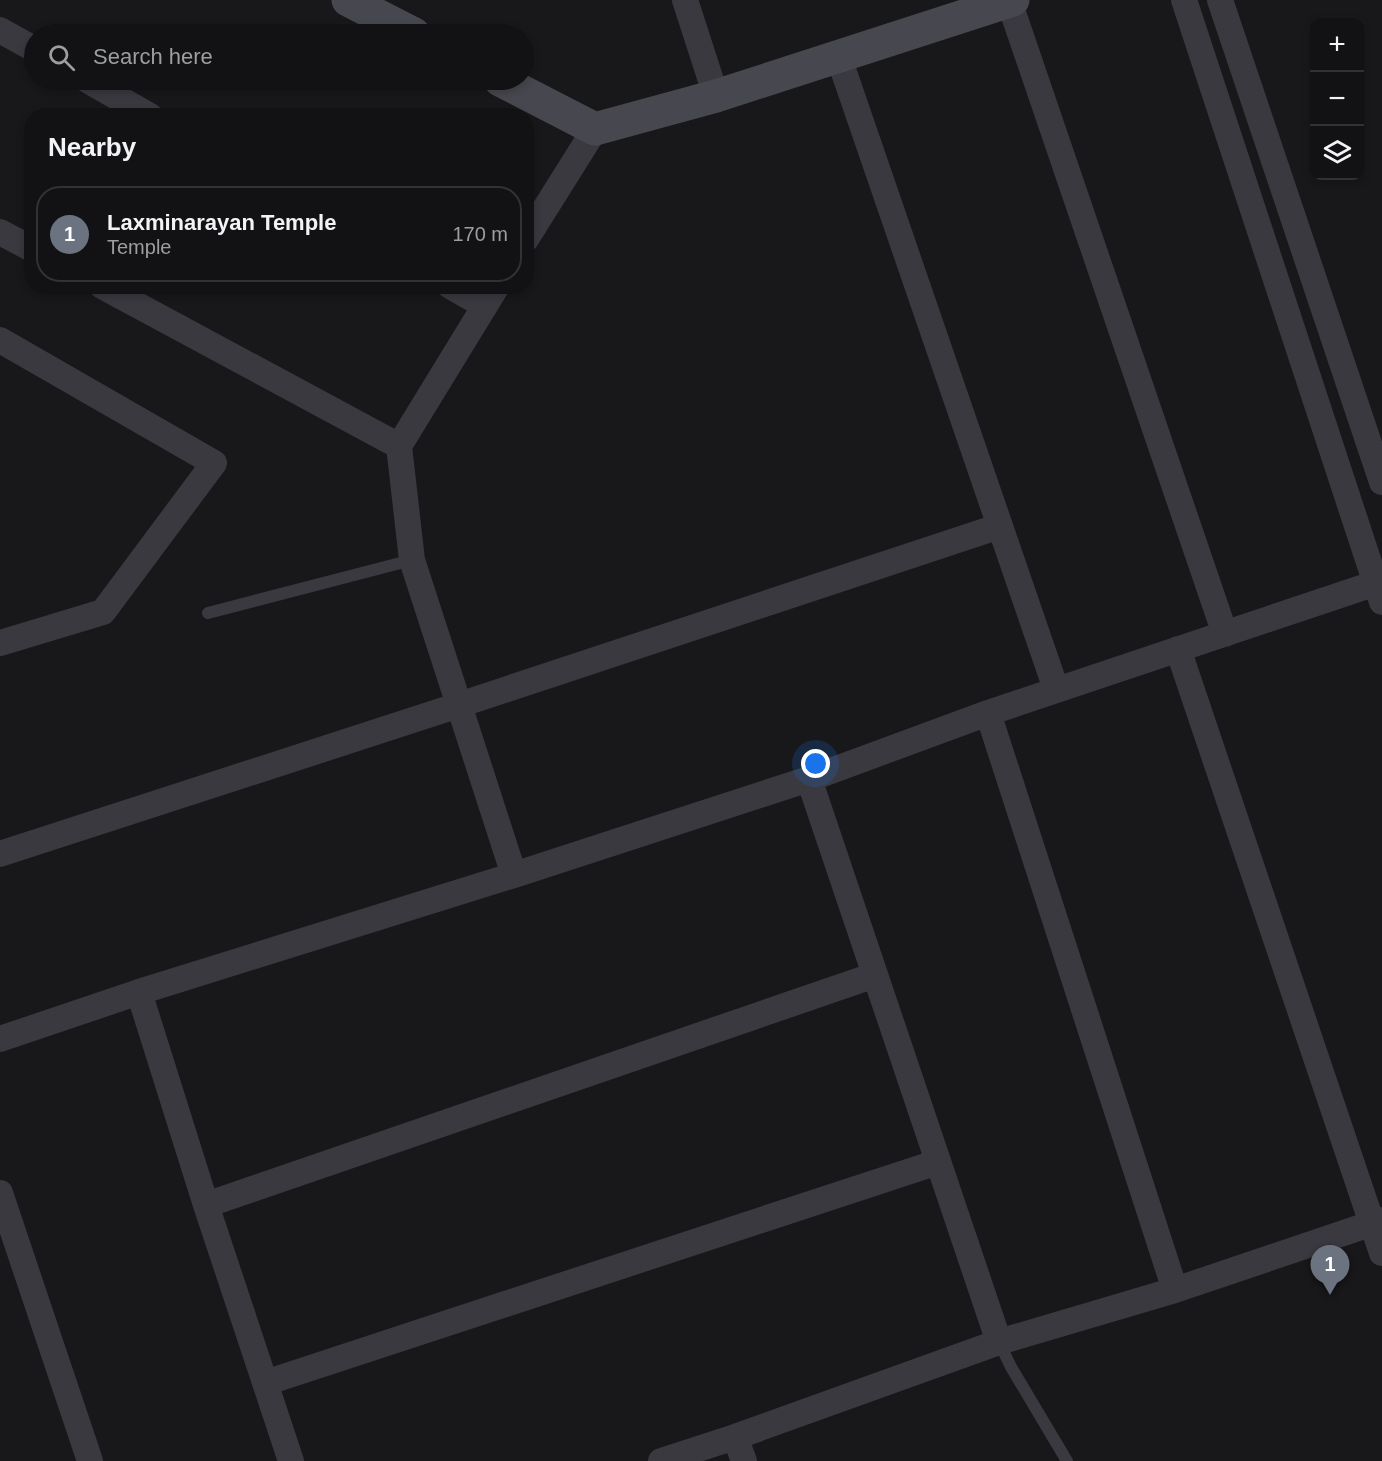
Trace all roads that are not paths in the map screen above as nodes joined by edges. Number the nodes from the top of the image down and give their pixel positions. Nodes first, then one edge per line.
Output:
1 (348, 0) edge
2 (685, 0) edge
3 (1185, 0) edge
4 (1220, 0) edge
5 (1011, 1) edge
6 (395, 24) edge
7 (0, 30) edge
8 (24, 43) edge
9 (838, 55) junction
10 (104, 90) edge
11 (519, 90) edge
12 (716, 96) junction
13 (136, 108) edge
14 (595, 129) junction
15 (534, 226) edge
16 (0, 232) edge
17 (24, 245) edge
18 (117, 294) edge
19 (491, 296) edge
20 (0, 340) edge
21 (399, 446) junction
22 (1382, 482) edge
23 (1000, 526) junction
24 (412, 560) junction
25 (1380, 589) edge
26 (208, 613) dead end
27 (1225, 634) junction
28 (0, 643) edge
29 (1178, 649) junction
30 (1056, 689) junction
31 (459, 705) junction
32 (988, 713) junction
33 (809, 779) junction
34 (0, 854) edge
35 (514, 875) junction
36 (875, 975) junction
37 (139, 992) junction
38 (0, 1039) edge
39 (938, 1162) junction
40 (0, 1193) edge
41 (206, 1205) junction
42 (1377, 1222) edge
43 (1382, 1253) edge
44 (1175, 1290) junction
45 (999, 1342) junction
46 (265, 1383) junction
47 (735, 1437) junction
48 (90, 1461) edge
49 (291, 1461) edge
50 (661, 1461) edge
51 (744, 1461) edge
52 (1067, 1461) edge

1 - 6 street
2 - 12 street
3 - 25 street
4 - 22 street
5 - 9 street
5 - 27 street
7 - 8 street
9 - 12 street
9 - 23 street
10 - 13 street
11 - 14 street
12 - 14 street
14 - 15 street
16 - 17 street
18 - 21 street
19 - 21 street
20 - 28 street
21 - 24 street
23 - 30 street
23 - 31 street
24 - 26 lane
24 - 31 street
25 - 27 street
27 - 29 street
29 - 30 street
29 - 42 street
30 - 32 street
31 - 34 street
31 - 35 street
32 - 33 street
32 - 44 street
33 - 35 street
33 - 36 street
35 - 37 street
36 - 39 street
36 - 41 street
37 - 38 street
37 - 41 street
39 - 45 street
39 - 46 street
40 - 48 street
41 - 46 street
42 - 43 street
42 - 44 street
44 - 45 street
45 - 47 street
45 - 52 lane
46 - 49 street
47 - 50 street
47 - 51 street

